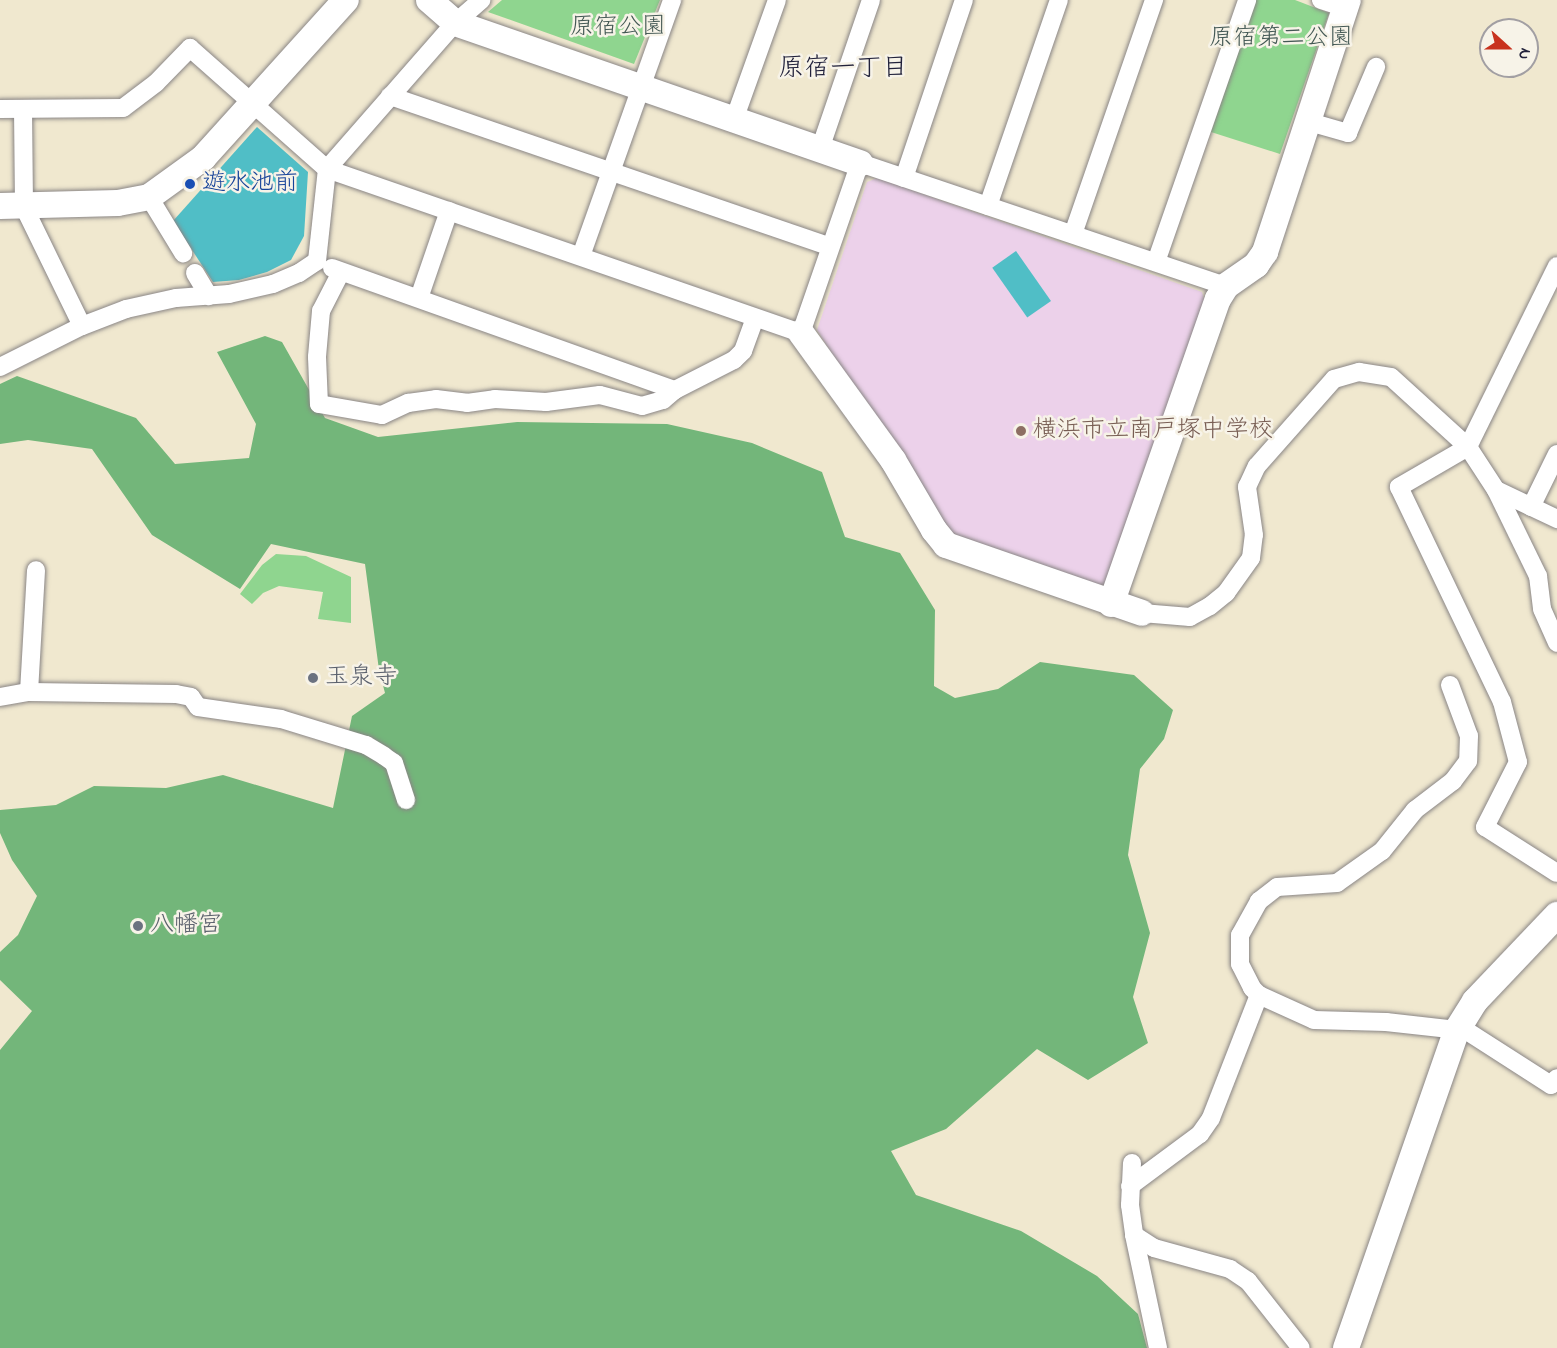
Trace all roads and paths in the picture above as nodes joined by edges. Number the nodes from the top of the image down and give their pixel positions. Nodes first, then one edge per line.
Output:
1 (346, 0) edge
2 (429, 0) edge
3 (481, 0) edge
4 (672, 0) edge
5 (777, 0) edge
6 (871, 0) edge
7 (964, 0) edge
8 (1059, 0) edge
9 (1154, 0) edge
10 (1247, 0) edge
11 (1321, 0) edge
12 (1346, 4) edge
13 (455, 23) junction
14 (1376, 67) dead end
15 (641, 87) junction
16 (390, 96) junction
17 (253, 104) junction
18 (0, 109) edge
19 (23, 109) junction
20 (734, 120) junction
21 (1306, 121) junction
22 (820, 149) junction
23 (860, 163) junction
24 (327, 169) junction
25 (611, 174) junction
26 (904, 178) junction
27 (149, 197) junction
28 (12, 206) edge
29 (988, 206) junction
30 (449, 211) junction
31 (1073, 234) junction
32 (830, 247) junction
33 (183, 253) dead end
34 (581, 256) junction
35 (317, 261) junction
36 (1156, 262) junction
37 (1557, 266) edge
38 (341, 272) junction
39 (195, 273) dead end
40 (1226, 286) junction
41 (209, 296) junction
42 (419, 298) junction
43 (755, 318) junction
44 (82, 326) junction
45 (801, 333) junction
46 (0, 367) edge
47 (675, 390) junction
48 (1468, 447) junction
49 (1557, 454) edge
50 (1496, 490) junction
51 (1531, 507) junction
52 (1557, 519) edge
53 (36, 570) dead end
54 (1111, 604) junction
55 (1142, 613) joint
56 (1557, 643) edge
57 (1450, 685) dead end
58 (29, 692) junction
59 (0, 697) edge
60 (406, 800) dead end
61 (1557, 873) edge
62 (1555, 922) edge
63 (1259, 995) junction
64 (1458, 1028) junction
65 (1557, 1078) edge
66 (1132, 1163) dead end
67 (1130, 1186) junction
68 (1134, 1235) junction
69 (1353, 1346) edge
70 (1158, 1348) edge
71 (1301, 1348) edge

1 - 17 street
2 - 13 street
3 - 13 street
4 - 15 street
5 - 20 street
6 - 22 street
7 - 26 street
8 - 29 street
9 - 31 street
10 - 36 street
11 - 12 street
12 - 21 street
13 - 15 street
13 - 16 street
14 - 21 street
15 - 20 street
15 - 25 street
16 - 24 street
16 - 25 street
17 - 19 street
17 - 24 street
17 - 27 street
18 - 19 street
19 - 28 street
20 - 22 street
21 - 40 street
22 - 23 street
23 - 26 street
23 - 32 street
24 - 30 street
24 - 35 street
25 - 32 street
25 - 34 street
26 - 29 street
27 - 28 street
27 - 33 street
28 - 44 street
29 - 31 street
30 - 34 street
30 - 42 street
31 - 36 street
32 - 45 street
34 - 43 street
35 - 38 street
35 - 41 street
36 - 40 street
37 - 48 street
38 - 42 street
38 - 47 street
39 - 41 street
40 - 54 street
41 - 44 street
42 - 47 street
43 - 45 street
43 - 47 street
44 - 46 street
45 - 54 street
48 - 50 street
48 - 55 street
48 - 61 street
49 - 51 street
50 - 51 street
50 - 56 street
51 - 52 street
53 - 58 street
54 - 55 street
57 - 63 street
58 - 59 street
58 - 60 street
62 - 64 street
63 - 64 street
63 - 67 street
64 - 65 street
64 - 69 street
66 - 67 street
67 - 68 street
68 - 70 street
68 - 71 street

